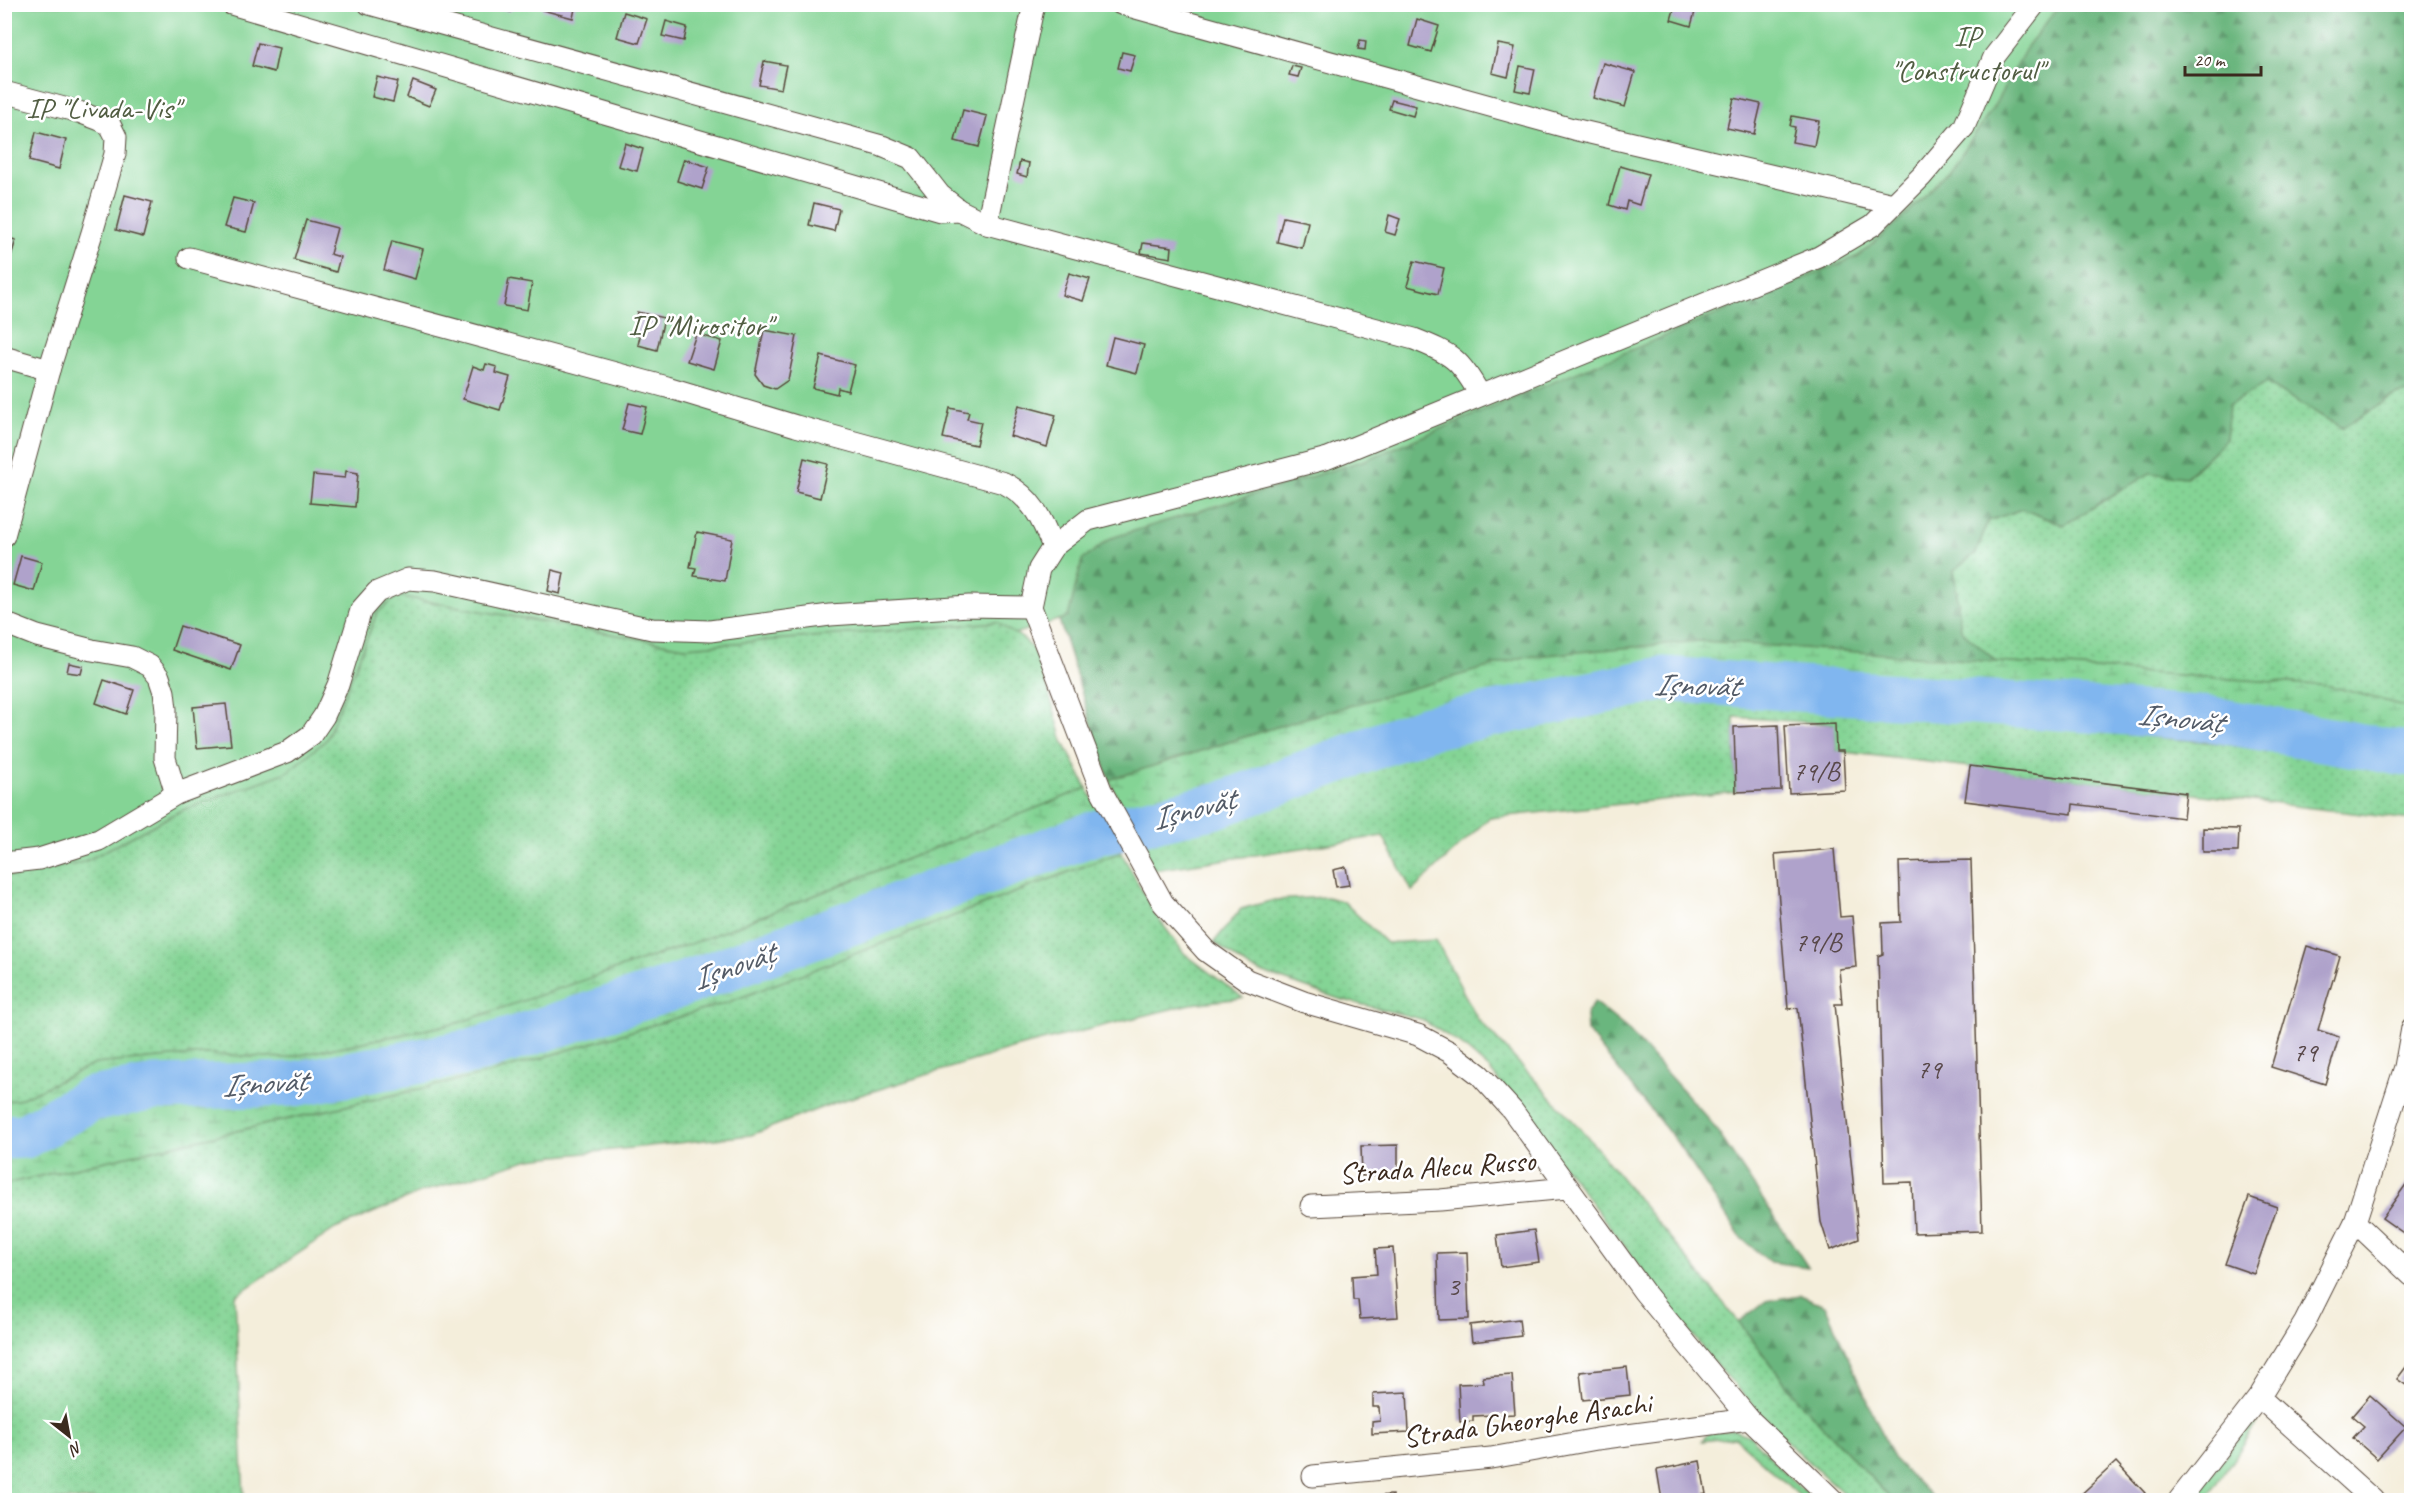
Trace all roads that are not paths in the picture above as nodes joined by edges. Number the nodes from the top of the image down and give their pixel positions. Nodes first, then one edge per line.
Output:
1 (231, 4) edge
2 (369, 4) edge
3 (1034, 4) edge
4 (1121, 4) edge
5 (2035, 4) edge
6 (4, 92) edge
7 (1893, 204) junction
8 (958, 210) junction
9 (987, 224) junction
10 (189, 258) dead end
11 (4, 357) edge
12 (49, 370) junction
13 (1480, 395) junction
14 (4, 536) edge
15 (1053, 547) junction
16 (1031, 607) junction
17 (4, 623) edge
18 (176, 794) junction
19 (4, 863) edge
20 (2412, 1028) edge
21 (2408, 1067) edge
22 (1568, 1188) junction
23 (1311, 1206) dead end
24 (2355, 1222) junction
25 (2412, 1276) edge
26 (2259, 1397) junction
27 (1749, 1419) junction
28 (1313, 1476) dead end
29 (1833, 1500) edge
30 (2179, 1500) edge
31 (2373, 1500) edge

1 - 8 street
2 - 8 street
3 - 9 street
4 - 7 street
5 - 7 street
6 - 12 street
7 - 13 street
8 - 9 street
9 - 13 street
10 - 15 street
11 - 12 street
12 - 14 street
13 - 15 street
15 - 16 street
16 - 18 street
16 - 22 street
17 - 18 street
18 - 19 street
20 - 21 street
21 - 24 street
22 - 23 street, Strada Alecu Russo
22 - 27 street
24 - 25 street
24 - 26 street
26 - 30 street
26 - 31 street
27 - 28 street, Strada Gheorghe Asachi
27 - 29 street

